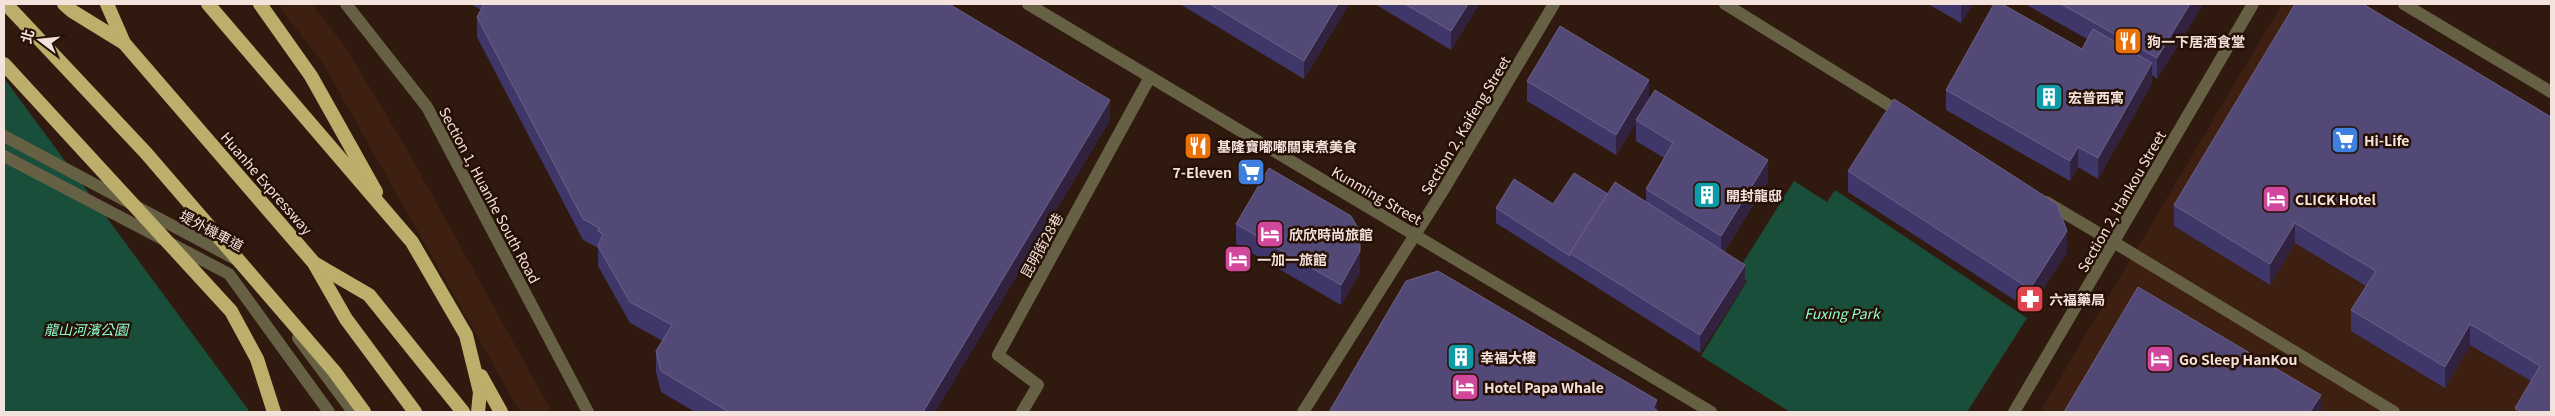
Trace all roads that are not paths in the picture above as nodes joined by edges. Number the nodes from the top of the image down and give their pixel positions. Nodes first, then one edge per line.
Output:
1 (6, 4) edge
2 (64, 4) edge
3 (106, 4) edge
4 (208, 4) edge
5 (260, 4) edge
6 (346, 4) edge
7 (1028, 4) edge
8 (1554, 4) edge
9 (1725, 4) edge
10 (2253, 4) edge
11 (2404, 4) edge
12 (124, 43) junction
13 (4, 64) edge
14 (1150, 77) junction
15 (2551, 92) edge
16 (1911, 118) edge
17 (4, 136) edge
18 (4, 156) edge
19 (2037, 196) edge
20 (1415, 234) junction
21 (2115, 243) junction
22 (314, 263) junction
23 (2387, 411) edge
24 (274, 412) edge
25 (330, 412) edge
26 (353, 412) edge
27 (364, 412) edge
28 (415, 412) edge
29 (463, 412) edge
30 (478, 412) edge
31 (501, 412) edge
32 (588, 412) edge
33 (1022, 412) edge
34 (1303, 412) edge
35 (1711, 412) edge
36 (2014, 412) edge

1 - 27 highway
2 - 12 highway, Huanhe Expressway
3 - 12 highway
4 - 30 highway
5 - 31 highway
6 - 32 street, Section 1, Huanhe South Road
7 - 14 street, Kunming Street
8 - 20 street, Section 2, Kaifeng Street
9 - 16 street
10 - 21 street, Section 2, Hankou Street
11 - 15 street
12 - 22 highway, Huanhe Expressway
13 - 24 highway
14 - 20 street, Kunming Street
14 - 33 street, 昆明街28巷
17 - 26 street, 堤外機車道
18 - 25 street
19 - 21 street
20 - 34 street, Section 2, Kaifeng Street
20 - 35 street, Kunming Street
21 - 23 street
21 - 36 street, Section 2, Hankou Street
22 - 28 highway, Huanhe Expressway
22 - 29 highway

